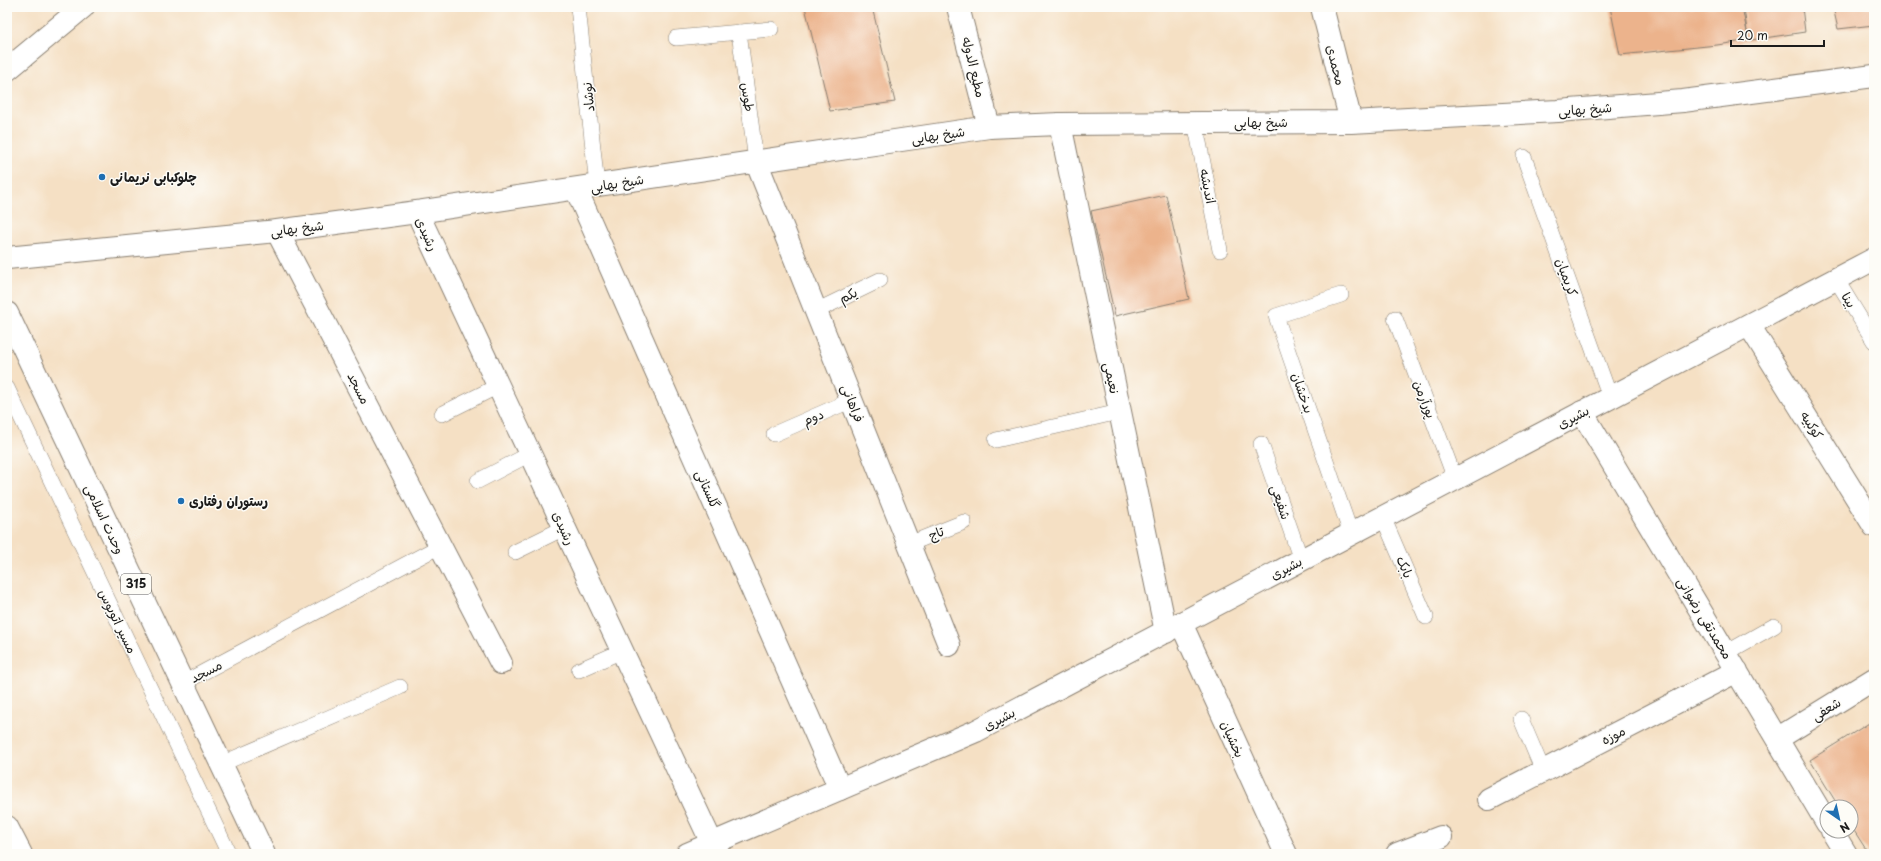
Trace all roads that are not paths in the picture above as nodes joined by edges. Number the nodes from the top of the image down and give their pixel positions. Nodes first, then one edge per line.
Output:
1 (83, 7) edge
2 (578, 7) edge
3 (958, 7) edge
4 (1322, 7) edge
5 (771, 29) dead end
6 (739, 32) junction
7 (676, 38) dead end
8 (7, 70) edge
9 (1874, 76) edge
10 (1195, 122) junction
11 (1350, 122) junction
12 (1060, 124) junction
13 (989, 127) junction
14 (1524, 156) dead end
15 (756, 161) junction
16 (586, 188) junction
17 (417, 212) junction
18 (277, 231) junction
19 (1220, 250) dead end
20 (7, 258) edge
21 (1874, 259) edge
22 (1836, 278) junction
23 (880, 280) dead end
24 (1341, 295) dead end
25 (816, 310) junction
26 (7, 314) edge
27 (1395, 318) dead end
28 (1750, 324) junction
29 (1874, 342) edge
30 (498, 386) junction
31 (7, 388) edge
32 (1610, 397) junction
33 (852, 400) junction
34 (1119, 412) junction
35 (1582, 412) junction
36 (442, 414) dead end
37 (774, 434) dead end
38 (996, 440) dead end
39 (1261, 444) dead end
40 (530, 454) junction
41 (1455, 479) junction
42 (478, 481) dead end
43 (1384, 517) junction
44 (964, 522) dead end
45 (1874, 526) edge
46 (564, 528) junction
47 (1351, 534) junction
48 (909, 544) junction
49 (440, 546) junction
50 (516, 552) dead end
51 (1301, 560) junction
52 (1426, 617) dead end
53 (1774, 626) dead end
54 (1173, 627) junction
55 (950, 645) dead end
56 (622, 651) junction
57 (1731, 662) junction
58 (501, 663) dead end
59 (579, 670) dead end
60 (1874, 679) edge
61 (183, 683) junction
62 (400, 687) dead end
63 (1520, 719) dead end
64 (1777, 739) junction
65 (221, 764) junction
66 (1543, 771) junction
67 (840, 789) junction
68 (1489, 799) dead end
69 (1819, 810) edge
70 (7, 828) edge
71 (1441, 837) dead end
72 (1837, 839) edge
73 (714, 849) edge
74 (21, 854) edge
75 (229, 854) edge
76 (264, 854) edge
77 (687, 854) edge
78 (1286, 854) edge
79 (1397, 854) edge
80 (1846, 854) edge

1 - 8 street
2 - 16 lane, نوشاد
3 - 13 street, مطیع الدوله
4 - 11 street, محمدی
5 - 6 lane
6 - 7 lane
6 - 15 lane, طوس
9 - 11 street, شیخ بهایی
10 - 11 street, شیخ بهایی
10 - 12 street, شیخ بهایی
10 - 19 lane, اندیشه
12 - 13 street, شیخ بهایی
12 - 34 street, نعیمی
13 - 15 street, شیخ بهایی
14 - 32 lane, کریمیان
15 - 16 street, شیخ بهایی
15 - 25 street, فراهانی
16 - 17 street, شیخ بهایی
16 - 67 street, گلستانی
17 - 18 street, شیخ بهایی
17 - 30 street, رشیدی
18 - 20 street, شیخ بهایی
18 - 49 street, مسجد
21 - 22 street, بشیری
22 - 28 street, بشیری
22 - 29 lane, بینا
23 - 25 lane, یکم
24 - 47 lane, بدخشان
25 - 33 street, فراهانی
26 - 61 street, وحدت اسلامی / 315
27 - 41 lane, پورآرمن
28 - 32 street, بشیری
28 - 45 street, کوکبیه
30 - 36 lane
30 - 40 street, رشیدی
31 - 75 lane, مسیر اتوبوس
32 - 35 street, بشیری
33 - 37 lane, دوم
33 - 48 street, فراهانی
34 - 38 lane
34 - 54 street, نعیمی
35 - 41 street, بشیری
35 - 57 street, محمدتقی رضوانی
39 - 51 lane, شفیعی
40 - 42 lane
40 - 46 street, رشیدی
41 - 43 street, بشیری
43 - 47 street, بشیری
43 - 52 lane, بابک
44 - 48 lane, تاج
46 - 50 lane
46 - 56 street, رشیدی
47 - 51 street, بشیری
48 - 55 street, فراهانی
49 - 58 street, مسجد
49 - 61 lane, مسجد
51 - 54 street, بشیری
53 - 57 lane
54 - 67 street, بشیری
54 - 78 street, بخشیان
56 - 59 lane
56 - 73 street, رشیدی
57 - 64 street, محمدتقی رضوانی
57 - 66 street, موزه
60 - 64 street, شعفی
61 - 65 street, وحدت اسلامی / 315
62 - 65 lane
63 - 66 lane
64 - 69 street, محمدتقی رضوانی
65 - 76 street, وحدت اسلامی / 315
66 - 68 street, موزه
67 - 73 street, بشیری
70 - 74 street
71 - 79 street
72 - 80 street
73 - 77 street, بشیری

